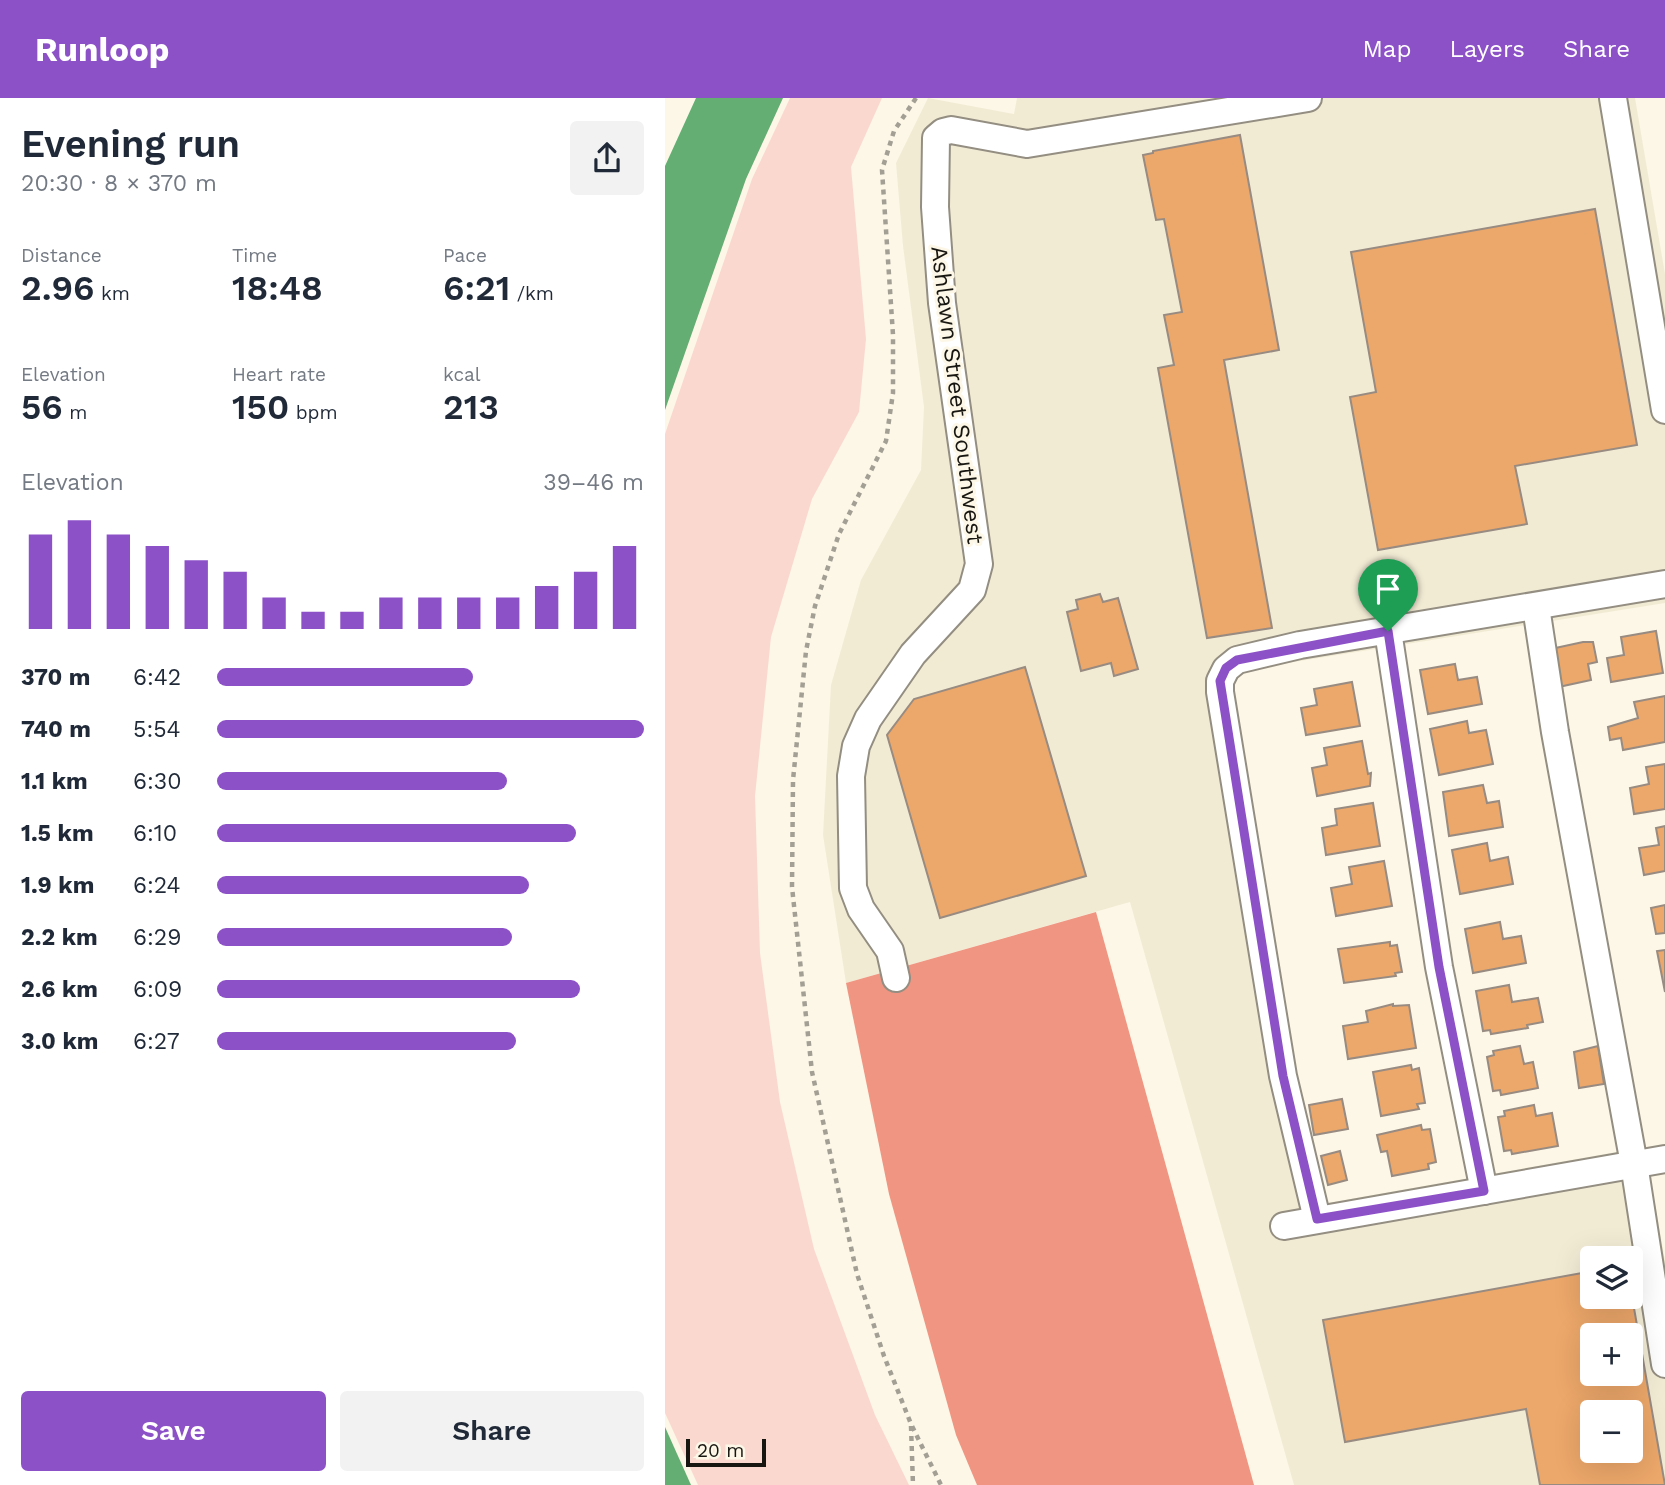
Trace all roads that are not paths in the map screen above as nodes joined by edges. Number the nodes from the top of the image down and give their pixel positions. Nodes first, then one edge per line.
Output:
1 (1308, 98) edge
2 (1613, 98) edge
3 (1665, 410) edge
4 (1665, 584) edge
5 (1536, 607) junction
6 (1388, 631) junction
7 (896, 978) dead end
8 (1665, 1159) edge
9 (1634, 1164) junction
10 (1484, 1191) junction
11 (1317, 1219) junction
12 (1284, 1226) dead end
13 (1665, 1364) edge

1 - 7 street, Ashlawn Street Southwest
2 - 3 street
4 - 5 street
5 - 6 street
5 - 9 street
6 - 10 street
6 - 11 street
8 - 9 street
9 - 10 street
9 - 13 street
10 - 11 street
11 - 12 street

